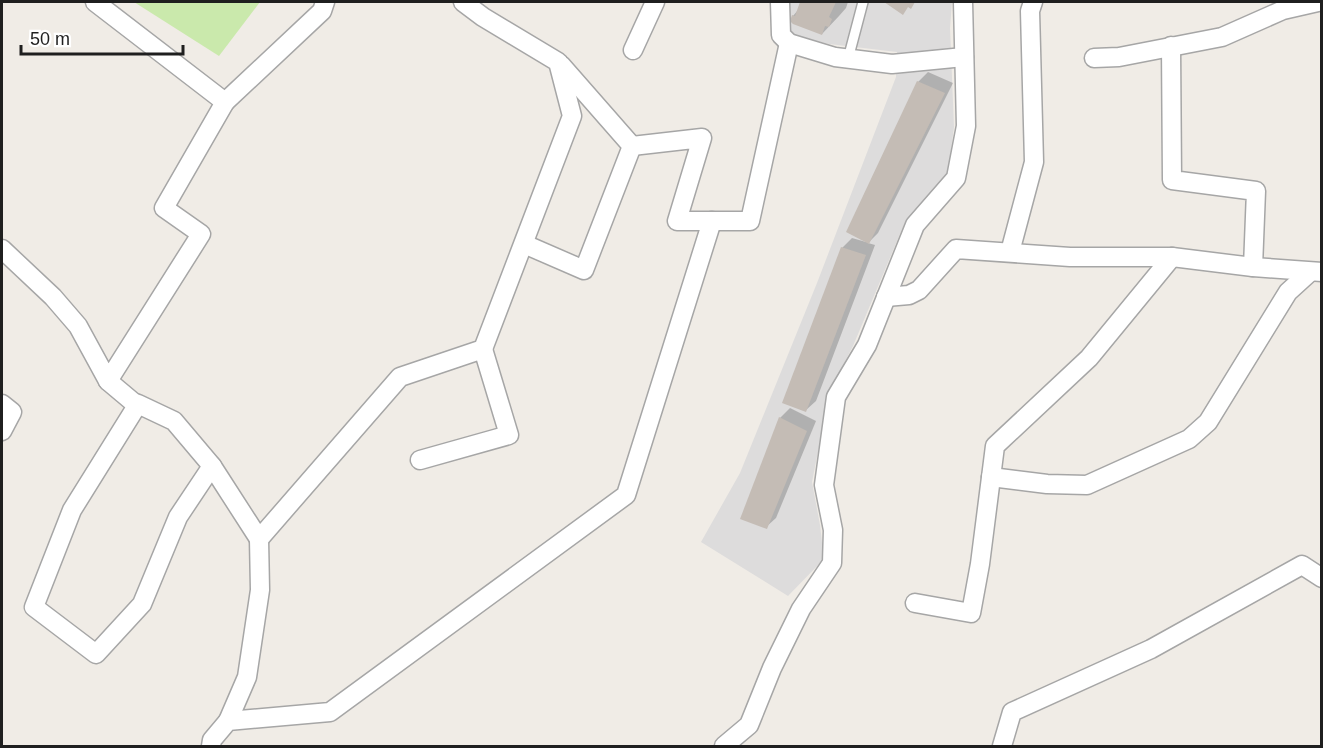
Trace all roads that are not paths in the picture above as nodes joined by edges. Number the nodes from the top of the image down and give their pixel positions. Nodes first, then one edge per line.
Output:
1 (94, 2) edge
2 (324, 2) edge
3 (463, 2) edge
4 (655, 2) edge
5 (780, 2) edge
6 (863, 2) edge
7 (963, 2) edge
8 (1033, 2) edge
9 (1318, 2) edge
10 (789, 43) junction
11 (1171, 46) junction
12 (633, 50) dead end
13 (964, 57) junction
14 (1094, 58) dead end
15 (848, 59) junction
16 (558, 62) junction
17 (225, 102) junction
18 (632, 146) junction
19 (712, 221) junction
20 (524, 244) junction
21 (2, 249) edge
22 (1010, 252) junction
23 (1172, 257) junction
24 (1253, 267) junction
25 (1316, 272) edge
26 (886, 297) junction
27 (483, 349) junction
28 (108, 381) junction
29 (2, 404) edge
30 (138, 404) junction
31 (2, 431) edge
32 (420, 460) dead end
33 (212, 466) junction
34 (991, 477) junction
35 (259, 538) junction
36 (1322, 578) edge
37 (915, 603) dead end
38 (228, 721) junction
39 (211, 747) edge
40 (724, 747) edge
41 (1002, 747) edge

1 - 17 street
2 - 17 street
3 - 16 street
4 - 12 street
5 - 10 street
6 - 15 lane
7 - 13 street
8 - 22 street
9 - 11 street
10 - 15 street
10 - 19 street
11 - 14 street
11 - 24 street
13 - 15 street
13 - 26 street
16 - 18 street
16 - 20 street
17 - 28 street
18 - 19 street
18 - 20 street
19 - 38 street
20 - 27 street
21 - 28 street
22 - 23 street
22 - 26 street
23 - 24 street
23 - 34 street
24 - 25 street
25 - 34 street
26 - 40 street
27 - 32 street
27 - 35 street
28 - 30 street
29 - 31 street
30 - 33 street
30 - 33 street
33 - 35 street
34 - 37 street
35 - 38 street
36 - 41 street
38 - 39 street

